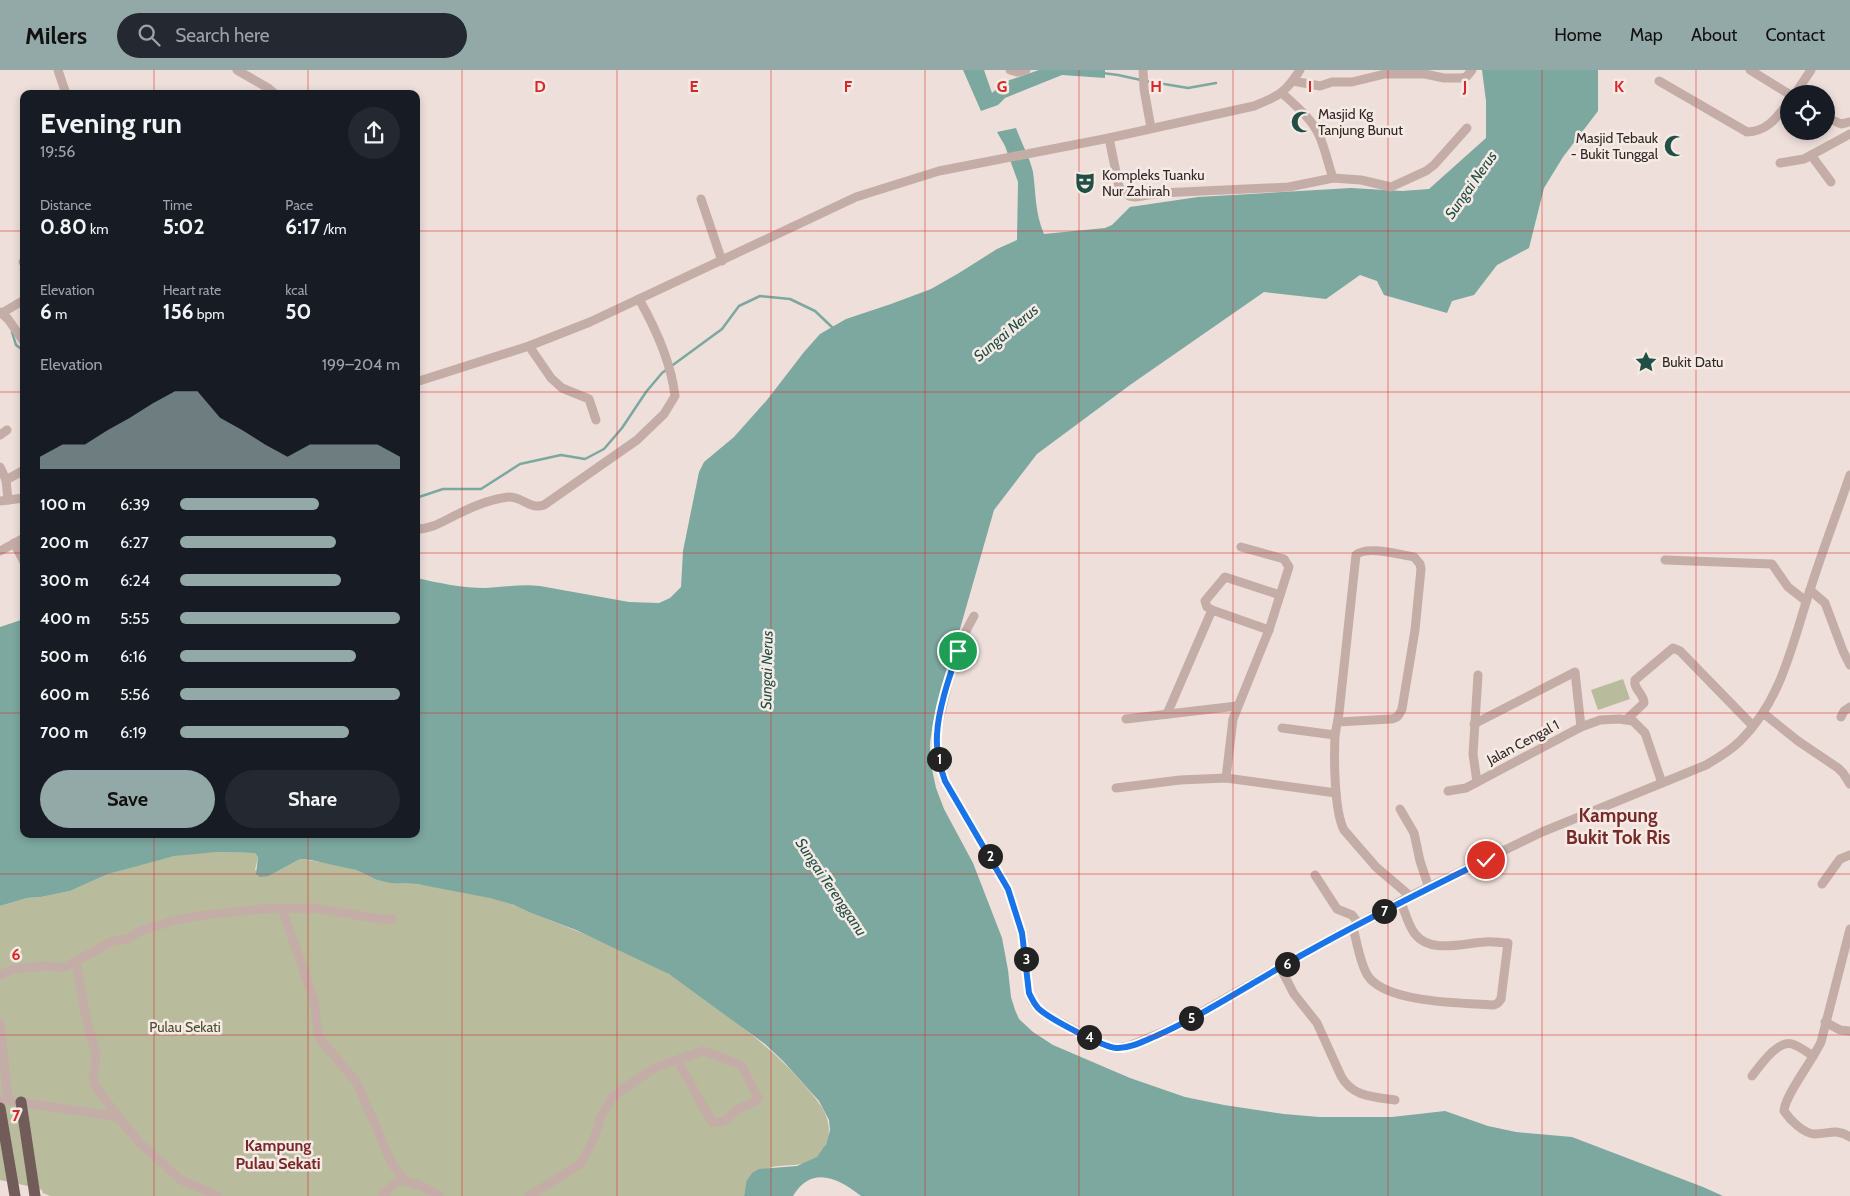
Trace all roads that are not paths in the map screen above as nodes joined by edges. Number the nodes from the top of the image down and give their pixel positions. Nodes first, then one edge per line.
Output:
1 (58, 70) edge
2 (237, 70) edge
3 (1010, 70) edge
4 (1026, 70) edge
5 (1300, 70) edge
6 (1472, 70) edge
7 (1750, 70) edge
8 (1811, 70) edge
9 (1143, 72) edge
10 (1293, 81) junction
11 (1659, 81) dead end
12 (1801, 85) edge
13 (1780, 88) edge
14 (65, 90) edge
15 (270, 90) edge
16 (1282, 93) junction
17 (1780, 112) edge
18 (1835, 121) edge
19 (1850, 122) edge
20 (1151, 128) junction
21 (1467, 128) dead end
22 (1850, 134) edge
23 (1109, 138) junction
24 (1811, 155) junction
25 (1780, 164) dead end
26 (1333, 178) junction
27 (1831, 182) dead end
28 (701, 199) dead end
29 (722, 261) junction
30 (639, 299) junction
31 (20, 302) edge
32 (1, 312) edge
33 (20, 336) edge
34 (529, 346) junction
35 (420, 381) edge
36 (596, 420) dead end
37 (0, 467) edge
38 (20, 472) edge
39 (1850, 475) edge
40 (6, 480) junction
41 (1846, 496) edge
42 (20, 499) edge
43 (4, 501) edge
44 (420, 528) edge
45 (20, 540) edge
46 (14, 543) junction
47 (1241, 547) dead end
48 (0, 551) edge
49 (20, 554) edge
50 (1665, 560) dead end
51 (1810, 590) junction
52 (1280, 595) junction
53 (1806, 601) junction
54 (1212, 610) junction
55 (974, 616) dead end
56 (1269, 630) junction
57 (1850, 665) edge
58 (1478, 675) dead end
59 (1237, 706) junction
60 (1850, 707) edge
61 (1763, 713) junction
62 (1167, 714) junction
63 (1841, 717) dead end
64 (1126, 719) dead end
65 (1627, 720) junction
66 (1338, 722) junction
67 (1474, 724) junction
68 (1753, 726) junction
69 (1581, 727) junction
70 (1282, 728) dead end
71 (1335, 735) junction
72 (1226, 778) junction
73 (1477, 782) junction
74 (1662, 783) junction
75 (1850, 784) edge
76 (1116, 788) dead end
77 (1448, 791) dead end
78 (1336, 792) junction
79 (1400, 809) dead end
80 (1850, 855) edge
81 (1315, 875) dead end
82 (1822, 884) dead end
83 (1429, 888) junction
84 (1410, 896) junction
85 (1401, 902) junction
86 (282, 909) junction
87 (393, 920) dead end
88 (1356, 926) junction
89 (1850, 929) edge
90 (76, 962) junction
91 (1280, 968) junction
92 (0, 975) edge
93 (1825, 1022) junction
94 (0, 1023) edge
95 (1850, 1032) edge
96 (1813, 1056) junction
97 (677, 1060) dead end
98 (1752, 1076) dead end
99 (1395, 1100) dead end
100 (3, 1102) edge
101 (21, 1102) junction
102 (118, 1117) junction
103 (1850, 1137) edge
104 (406, 1181) junction
105 (15, 1196) edge
106 (35, 1196) edge
107 (218, 1196) edge
108 (382, 1196) edge
109 (439, 1196) edge
110 (529, 1196) edge

1 - 14 street
2 - 15 street
3 - 4 street
5 - 10 street
6 - 10 street
7 - 13 street
8 - 12 street
9 - 20 street
10 - 16 street
11 - 17 street
16 - 20 street
16 - 26 street
18 - 19 street
20 - 23 street
21 - 26 street
22 - 24 street
23 - 26 street
23 - 29 street
24 - 25 street
24 - 27 street
28 - 29 street
29 - 30 street
30 - 34 street
30 - 44 street
31 - 32 street
32 - 33 street
34 - 35 street
34 - 36 street
37 - 40 street
38 - 40 street
39 - 41 street
40 - 43 street
41 - 51 street
42 - 43 street
45 - 46 street
46 - 48 street
46 - 49 street
47 - 52 street
50 - 53 street
51 - 53 street
51 - 57 street
52 - 54 street
52 - 56 street
53 - 61 street
54 - 56 street
54 - 62 street
55 - 91 street
56 - 59 street
58 - 67 street
59 - 62 street
59 - 72 street
60 - 63 street
61 - 68 street
61 - 75 street
62 - 64 street
65 - 68 street
65 - 69 street, Jalan Cengal 1
65 - 74 street
66 - 66 street
66 - 71 street
67 - 69 street
67 - 73 street
68 - 74 street
69 - 73 street, Jalan Cengal 1
70 - 71 street
71 - 78 street
72 - 76 street
72 - 78 street
73 - 77 street, Jalan Cengal 1
74 - 83 street
78 - 84 street
79 - 83 street
80 - 82 street
81 - 88 street
83 - 84 street
84 - 85 street
85 - 88 street
85 - 88 street
86 - 87 street
86 - 90 street
86 - 104 street
88 - 91 street
89 - 93 street
90 - 92 street
90 - 102 street
91 - 99 street
93 - 95 street
93 - 96 street
94 - 100 street
96 - 98 street
96 - 103 street
97 - 110 street
100 - 101 street
100 - 105 main road
101 - 102 street
101 - 106 main road
102 - 107 street
104 - 108 street
104 - 109 street

